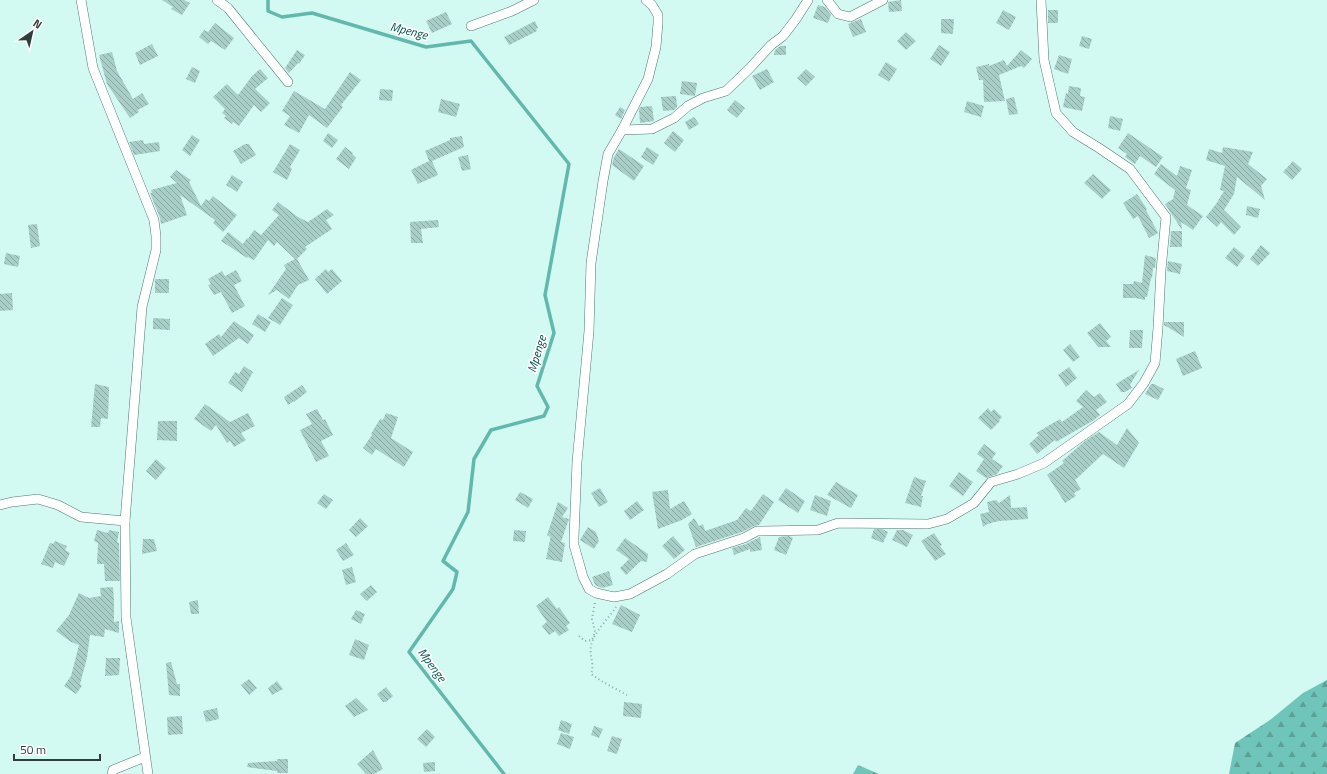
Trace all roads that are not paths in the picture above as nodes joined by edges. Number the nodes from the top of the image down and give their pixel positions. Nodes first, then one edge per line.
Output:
1 (81, 0) edge
2 (217, 0) edge
3 (534, 0) edge
4 (646, 0) edge
5 (808, 0) edge
6 (827, 0) edge
7 (883, 0) edge
8 (1041, 0) edge
9 (471, 26) dead end
10 (288, 82) dead end
11 (622, 130) junction
12 (0, 505) edge
13 (124, 521) junction
14 (145, 757) junction
15 (112, 774) edge
16 (148, 774) edge

1 - 13 street
2 - 10 street
3 - 9 street
4 - 11 street
5 - 11 street
6 - 7 street
8 - 11 street
12 - 13 street
13 - 14 street
14 - 15 street
14 - 16 street

